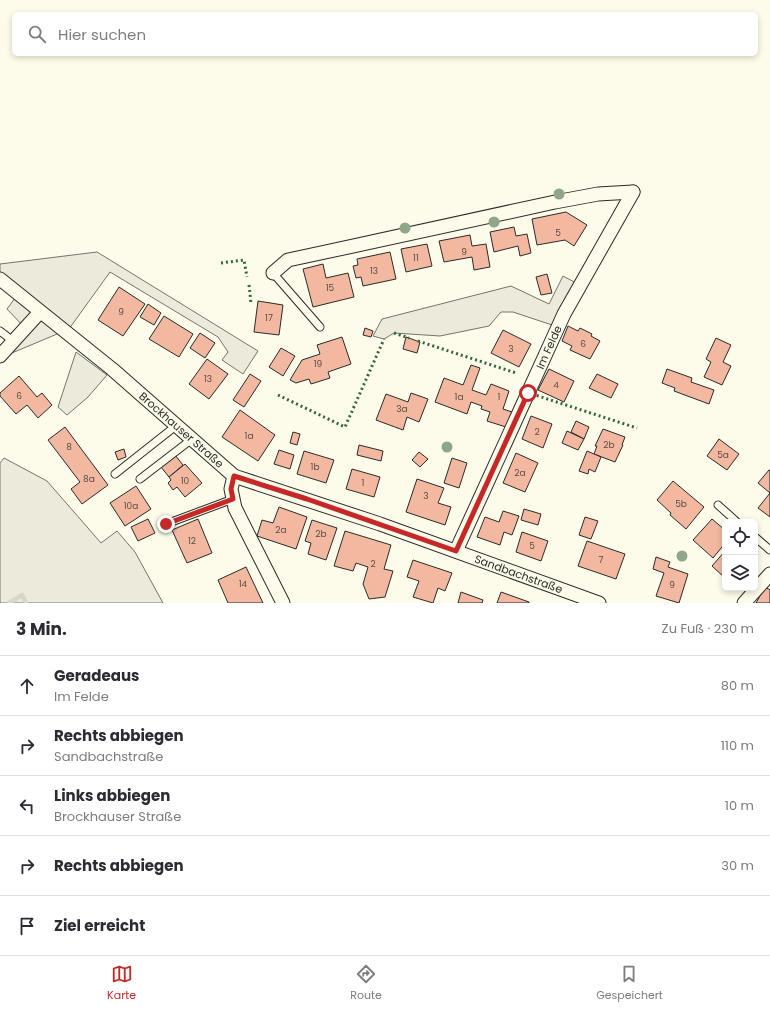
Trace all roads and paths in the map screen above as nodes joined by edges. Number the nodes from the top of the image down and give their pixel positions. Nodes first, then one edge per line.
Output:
1 (273, 273) joint
2 (0, 279) edge
3 (40, 312) junction
4 (320, 327) dead end
5 (0, 330) edge
6 (13, 341) junction
7 (0, 356) edge
8 (177, 426) junction
9 (192, 439) junction
10 (115, 474) dead end
11 (234, 476) junction
12 (140, 479) dead end
13 (233, 499) junction
14 (718, 505) dead end
15 (734, 519) edge
16 (166, 524) dead end
17 (758, 540) edge
18 (770, 550) edge
19 (456, 551) junction
20 (770, 574) edge
21 (283, 603) edge
22 (599, 603) edge
23 (744, 603) edge

1 - 4 lane
1 - 19 street, Im Felde
2 - 3 street
3 - 6 street
3 - 8 street, Brockhauser Straße
5 - 6 lane
6 - 7 street
8 - 9 street, Brockhauser Straße
8 - 10 lane
9 - 11 street, Brockhauser Straße
9 - 12 lane
11 - 13 street, Brockhauser Straße
11 - 19 street, Sandbachstraße
13 - 16 lane
13 - 21 street, Brockhauser Straße
14 - 15 lane
17 - 18 lane
19 - 22 street, Sandbachstraße
20 - 23 street

